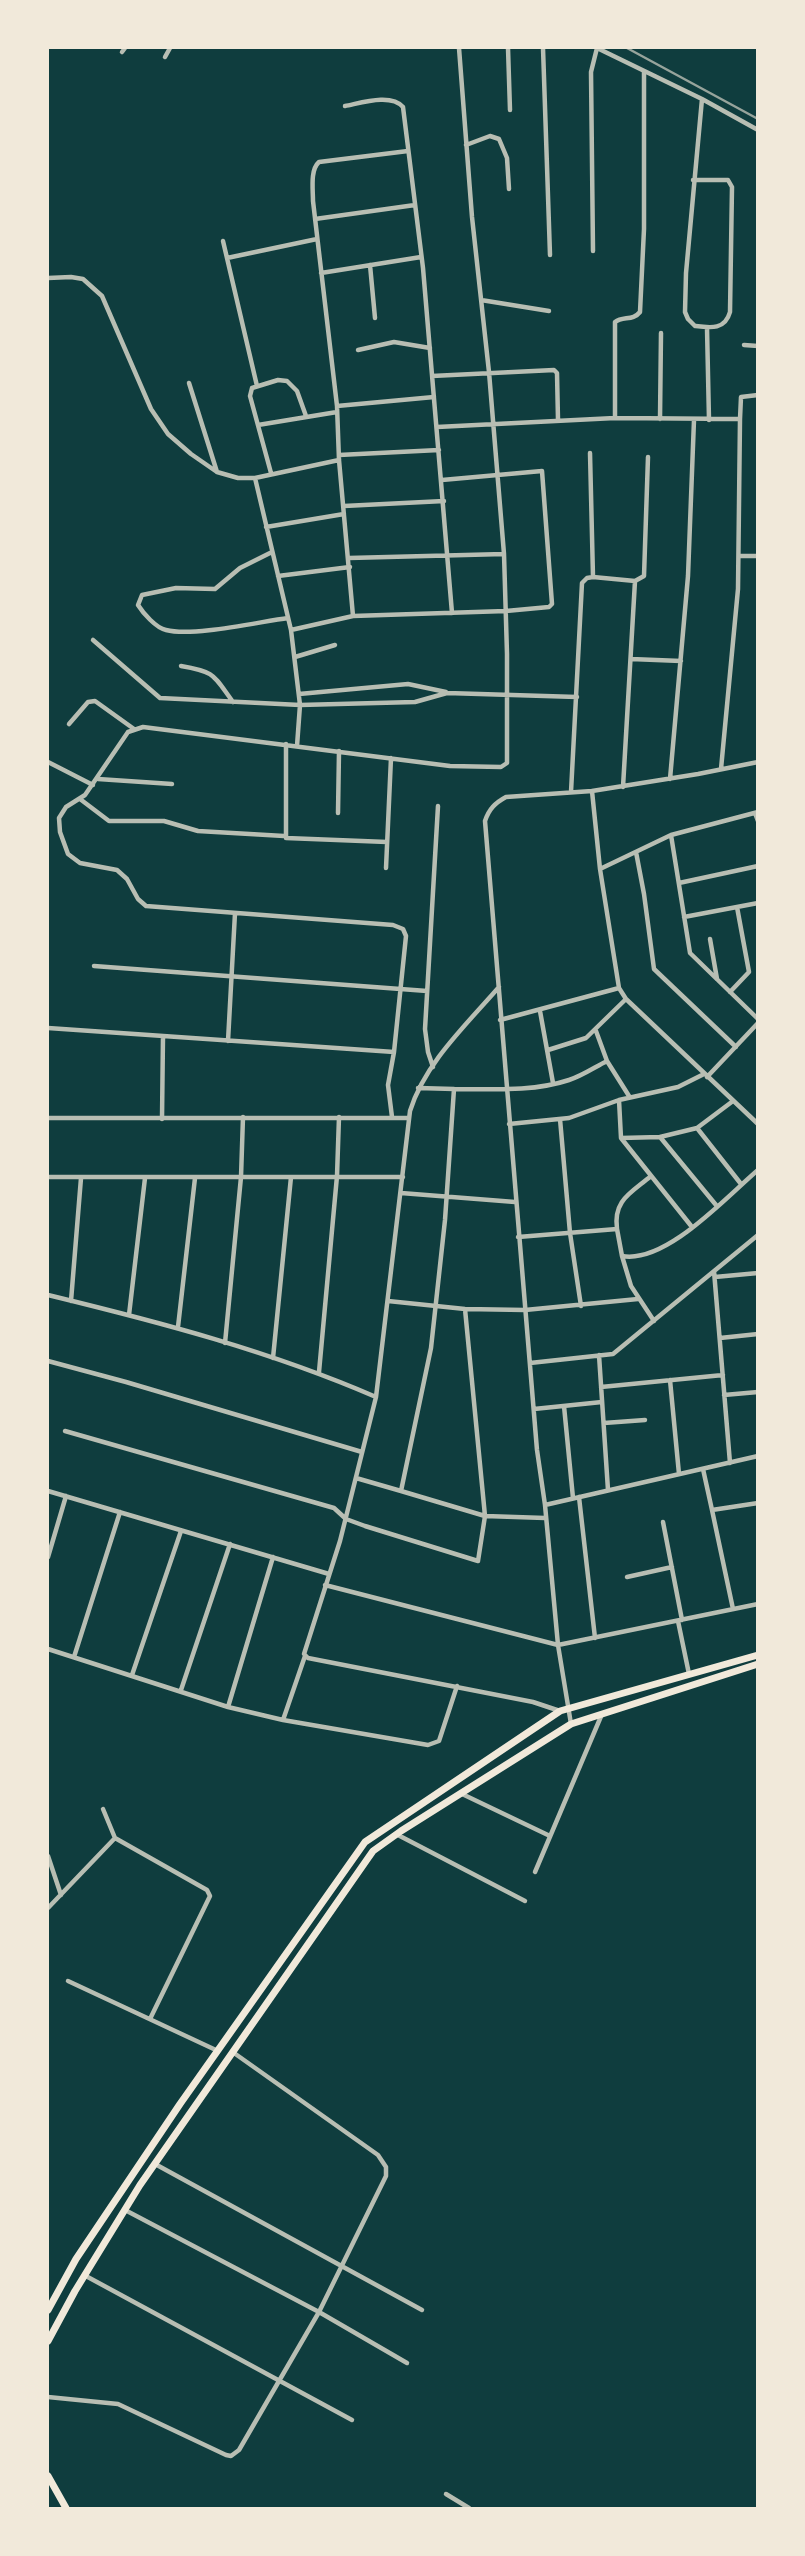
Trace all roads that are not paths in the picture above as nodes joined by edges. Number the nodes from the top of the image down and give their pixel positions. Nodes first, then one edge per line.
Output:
1 (170, 48) edge
2 (459, 48) edge
3 (508, 48) edge
4 (543, 48) edge
5 (597, 48) edge
6 (165, 57) dead end
7 (644, 71) junction
8 (702, 99) junction
9 (345, 106) dead end
10 (510, 110) dead end
11 (758, 130) edge
12 (466, 145) junction
13 (408, 151) junction
14 (694, 180) junction
15 (510, 189) dead end
16 (415, 205) junction
17 (315, 219) junction
18 (317, 239) junction
19 (223, 241) dead end
20 (593, 251) dead end
21 (550, 255) dead end
22 (421, 257) junction
23 (227, 258) junction
24 (370, 265) junction
25 (321, 273) junction
26 (48, 278) edge
27 (481, 300) junction
28 (548, 311) dead end
29 (375, 318) dead end
30 (707, 328) junction
31 (661, 333) dead end
32 (744, 345) dead end
33 (758, 346) edge
34 (430, 348) junction
35 (358, 350) dead end
36 (489, 372) junction
37 (432, 376) junction
38 (189, 383) dead end
39 (257, 386) junction
40 (758, 395) edge
41 (434, 397) junction
42 (337, 409) junction
43 (306, 416) junction
44 (614, 418) junction
45 (660, 419) junction
46 (740, 419) junction
47 (558, 420) junction
48 (694, 420) junction
49 (709, 420) junction
50 (493, 423) junction
51 (258, 425) junction
52 (437, 428) junction
53 (439, 450) junction
54 (590, 453) dead end
55 (339, 457) junction
56 (648, 457) dead end
57 (217, 472) junction
58 (270, 473) junction
59 (498, 477) junction
60 (255, 478) junction
61 (442, 480) junction
62 (444, 501) junction
63 (344, 506) junction
64 (344, 514) junction
65 (266, 527) junction
66 (272, 552) junction
67 (504, 554) junction
68 (448, 556) junction
69 (738, 556) junction
70 (758, 556) edge
71 (349, 558) junction
72 (350, 567) junction
73 (278, 576) junction
74 (593, 577) junction
75 (635, 581) junction
76 (506, 611) junction
77 (452, 613) junction
78 (353, 616) junction
79 (288, 618) junction
80 (291, 630) junction
81 (93, 640) dead end
82 (335, 645) dead end
83 (295, 657) junction
84 (630, 659) junction
85 (680, 661) junction
86 (181, 666) dead end
87 (447, 692) junction
88 (299, 694) junction
89 (506, 694) junction
90 (576, 697) junction
91 (233, 702) junction
92 (300, 705) junction
93 (69, 724) dead end
94 (134, 729) junction
95 (286, 744) junction
96 (297, 746) junction
97 (339, 751) junction
98 (391, 758) junction
99 (48, 762) edge
100 (758, 762) edge
101 (721, 769) junction
102 (98, 779) junction
103 (670, 779) junction
104 (172, 784) dead end
105 (93, 785) junction
106 (623, 787) junction
107 (592, 791) junction
108 (571, 792) junction
109 (80, 799) junction
110 (438, 806) dead end
111 (338, 813) dead end
112 (756, 813) edge
113 (758, 821) edge
114 (672, 835) junction
115 (284, 836) junction
116 (387, 842) junction
117 (636, 852) junction
118 (758, 866) edge
119 (386, 868) dead end
120 (600, 869) junction
121 (679, 882) junction
122 (758, 903) edge
123 (737, 907) junction
124 (236, 913) junction
125 (684, 917) junction
126 (710, 939) dead end
127 (94, 966) dead end
128 (233, 976) junction
129 (718, 980) junction
130 (499, 987) junction
131 (400, 988) junction
132 (619, 988) junction
133 (427, 990) junction
134 (730, 992) junction
135 (626, 999) junction
136 (540, 1011) junction
137 (758, 1019) edge
138 (500, 1020) junction
139 (758, 1023) edge
140 (48, 1028) edge
141 (596, 1031) junction
142 (163, 1036) junction
143 (228, 1040) junction
144 (736, 1047) junction
145 (548, 1050) junction
146 (394, 1052) junction
147 (607, 1061) junction
148 (433, 1067) junction
149 (705, 1075) junction
150 (553, 1084) junction
151 (418, 1088) junction
152 (454, 1089) junction
153 (506, 1089) junction
154 (629, 1096) junction
155 (619, 1100) junction
156 (733, 1101) junction
157 (243, 1117) junction
158 (339, 1117) junction
159 (392, 1117) junction
160 (48, 1118) edge
161 (409, 1118) junction
162 (162, 1119) junction
163 (560, 1119) junction
164 (757, 1122) edge
165 (509, 1124) junction
166 (697, 1128) junction
167 (660, 1136) junction
168 (621, 1138) junction
169 (758, 1170) edge
170 (337, 1176) junction
171 (651, 1176) junction
172 (48, 1177) edge
173 (241, 1177) junction
174 (291, 1177) junction
175 (403, 1177) junction
176 (81, 1178) junction
177 (145, 1178) junction
178 (195, 1178) junction
179 (741, 1184) junction
180 (401, 1193) junction
181 (447, 1197) junction
182 (515, 1202) junction
183 (716, 1206) junction
184 (692, 1227) junction
185 (617, 1229) junction
186 (570, 1233) junction
187 (758, 1236) edge
188 (518, 1237) junction
189 (622, 1256) junction
190 (714, 1271) junction
191 (758, 1273) edge
192 (715, 1277) junction
193 (48, 1295) edge
194 (638, 1299) junction
195 (71, 1301) junction
196 (388, 1301) junction
197 (436, 1306) junction
198 (581, 1306) junction
199 (465, 1309) junction
200 (525, 1310) junction
201 (129, 1315) junction
202 (654, 1321) junction
203 (178, 1327) junction
204 (758, 1334) edge
205 (720, 1338) junction
206 (225, 1343) junction
207 (599, 1355) junction
208 (273, 1358) junction
209 (48, 1361) edge
210 (530, 1363) junction
211 (319, 1372) junction
212 (723, 1375) junction
213 (670, 1380) junction
214 (601, 1386) junction
215 (758, 1392) edge
216 (724, 1395) junction
217 (376, 1397) junction
218 (602, 1402) junction
219 (564, 1406) junction
220 (534, 1409) junction
221 (645, 1420) dead end
222 (604, 1423) junction
223 (65, 1431) dead end
224 (362, 1452) junction
225 (758, 1456) edge
226 (730, 1463) junction
227 (703, 1469) junction
228 (679, 1474) junction
229 (356, 1478) junction
230 (608, 1490) junction
231 (48, 1491) edge
232 (401, 1491) junction
233 (66, 1496) junction
234 (576, 1498) junction
235 (758, 1503) edge
236 (545, 1505) junction
237 (712, 1510) junction
238 (120, 1512) junction
239 (485, 1516) junction
240 (544, 1518) junction
241 (346, 1519) junction
242 (664, 1522) dead end
243 (182, 1530) junction
244 (230, 1544) junction
245 (48, 1557) edge
246 (273, 1557) junction
247 (672, 1567) junction
248 (329, 1574) junction
249 (627, 1576) dead end
250 (325, 1585) junction
251 (758, 1604) edge
252 (733, 1609) junction
253 (680, 1620) junction
254 (595, 1638) junction
255 (558, 1645) junction
256 (48, 1649) edge
257 (758, 1655) edge
258 (305, 1656) junction
259 (74, 1657) junction
260 (758, 1664) edge
261 (132, 1674) junction
262 (689, 1674) junction
263 (457, 1686) junction
264 (181, 1690) junction
265 (228, 1707) junction
266 (563, 1709) junction
267 (603, 1712) junction
268 (283, 1720) junction
269 (571, 1724) junction
270 (460, 1793) junction
271 (103, 1809) dead end
272 (396, 1834) junction
273 (550, 1836) junction
274 (115, 1838) junction
275 (48, 1856) edge
276 (535, 1872) dead end
277 (61, 1895) junction
278 (525, 1901) dead end
279 (48, 1908) edge
280 (68, 1981) dead end
281 (150, 2019) junction
282 (218, 2051) junction
283 (234, 2053) junction
284 (155, 2164) junction
285 (125, 2210) junction
286 (342, 2266) junction
287 (84, 2275) junction
288 (48, 2310) edge
289 (422, 2310) dead end
290 (319, 2312) junction
291 (48, 2340) edge
292 (407, 2363) dead end
293 (279, 2381) junction
294 (48, 2398) edge
295 (352, 2420) dead end
296 (48, 2476) edge
297 (446, 2494) dead end
298 (66, 2508) edge
299 (469, 2508) edge

1 - 6 street
2 - 12 street
3 - 10 street
4 - 21 street
5 - 7 street
5 - 20 street
7 - 8 street
7 - 44 street
8 - 11 street
8 - 14 street
9 - 13 street
12 - 15 street
12 - 27 street
13 - 16 street
13 - 17 street
14 - 30 street
14 - 30 street
16 - 17 street
16 - 22 street
17 - 18 street
18 - 23 street
18 - 25 street
19 - 23 street
22 - 24 street
22 - 34 street
23 - 39 street
24 - 25 street
24 - 29 street
25 - 42 street
26 - 57 street
27 - 28 street
27 - 36 street
30 - 49 street
31 - 45 street
32 - 33 street
34 - 35 street
34 - 37 street
36 - 37 street
36 - 47 street
36 - 50 street
37 - 41 street
38 - 57 street
39 - 43 street
39 - 51 street
40 - 46 street
41 - 42 street
41 - 52 street
42 - 43 street
42 - 55 street
43 - 51 street
44 - 45 street
44 - 47 street
45 - 48 street
46 - 49 street
46 - 69 street
47 - 50 street
48 - 49 street
48 - 85 street
50 - 52 street
50 - 59 street
51 - 58 street
52 - 53 street
53 - 55 street
53 - 61 street
54 - 74 street
55 - 58 street
55 - 63 street
56 - 75 street
57 - 60 street
58 - 60 street
59 - 61 street
59 - 67 street
59 - 76 street
60 - 65 street
61 - 62 street
62 - 63 street
62 - 68 street
63 - 64 street
64 - 65 street
64 - 71 street
65 - 66 street
66 - 73 street
66 - 79 street
67 - 68 street
67 - 76 street
68 - 71 street
68 - 77 street
69 - 70 street
69 - 101 street
71 - 72 street
72 - 73 street
72 - 78 street
73 - 79 street
74 - 75 street
74 - 90 street
75 - 84 street
76 - 77 street
76 - 89 street
77 - 78 street
78 - 80 street
79 - 80 street
80 - 83 street
81 - 91 street
82 - 83 street
83 - 88 street
84 - 85 street
84 - 106 street
85 - 103 street
86 - 91 street
87 - 88 street
87 - 89 street
87 - 92 street
88 - 92 street
89 - 90 street
89 - 98 street
90 - 108 street
91 - 92 street
92 - 96 street
93 - 94 street
94 - 95 street
94 - 102 street
95 - 96 street
95 - 115 street
96 - 97 street
97 - 98 street
97 - 111 street
98 - 116 street
99 - 105 street
100 - 101 street
101 - 103 street
102 - 104 street
102 - 105 street
103 - 106 street
105 - 109 street
106 - 107 street
107 - 108 street
107 - 120 street
108 - 130 street
109 - 115 street
109 - 124 street
110 - 133 street
112 - 113 street
112 - 114 street
114 - 117 street
114 - 121 street
115 - 116 street
116 - 119 street
117 - 120 street
117 - 144 street
118 - 121 street
120 - 132 street
121 - 125 street
122 - 123 street
123 - 125 street
123 - 134 street
124 - 128 street
124 - 131 street
125 - 129 street
126 - 129 street
127 - 128 street
128 - 131 street
128 - 143 street
129 - 134 street
130 - 138 street
130 - 148 street
131 - 133 street
131 - 146 street
132 - 135 street
132 - 136 street
133 - 148 street
134 - 137 street
135 - 141 street
135 - 149 street
136 - 138 street
136 - 145 street
138 - 153 street
139 - 144 street
140 - 142 street
141 - 145 street
141 - 147 street
142 - 143 street
142 - 162 street
143 - 146 street
144 - 149 street
145 - 150 street
146 - 159 street
147 - 150 street
147 - 154 street
148 - 151 street
149 - 154 street
149 - 156 street
150 - 153 street
151 - 152 street
151 - 161 street
152 - 153 street
152 - 181 street
153 - 165 street
154 - 155 street
155 - 163 street
155 - 168 street
156 - 164 street
156 - 166 street
157 - 158 street
157 - 162 street
157 - 173 street
158 - 159 street
158 - 170 street
159 - 161 street
160 - 162 street
161 - 175 street
163 - 165 street
163 - 186 street
165 - 182 street
166 - 167 street
166 - 179 street
167 - 168 street
167 - 183 street
168 - 171 street
169 - 179 street
170 - 174 street
170 - 175 street
170 - 211 street
171 - 184 street
171 - 185 street
172 - 176 street
173 - 174 street
173 - 178 street
173 - 206 street
174 - 208 street
175 - 180 street
176 - 177 street
176 - 195 street
177 - 178 street
177 - 201 street
178 - 203 street
179 - 183 street
180 - 181 street
180 - 196 street
181 - 182 street
181 - 197 street
182 - 188 street
183 - 184 street
184 - 189 street
185 - 186 street
185 - 189 street
186 - 188 street
186 - 198 street
187 - 190 street
188 - 200 street
189 - 194 street
190 - 192 street
190 - 202 street
191 - 192 street
192 - 205 street
193 - 195 street
194 - 198 street
194 - 202 street
195 - 201 street
196 - 197 street
196 - 217 street
197 - 199 street
197 - 232 street
198 - 200 street
199 - 200 street
199 - 239 street
200 - 210 street
201 - 203 street
202 - 207 street
203 - 206 street
204 - 205 street
205 - 212 street
206 - 208 street
207 - 210 street
207 - 214 street
208 - 211 street
209 - 224 street
210 - 220 street
211 - 217 street
212 - 213 street
212 - 216 street
213 - 214 street
213 - 228 street
214 - 218 street
215 - 216 street
216 - 226 street
217 - 224 street
218 - 219 street
218 - 222 street
219 - 220 street
219 - 234 street
220 - 236 street
221 - 222 street
222 - 230 street
223 - 241 street
224 - 229 street
225 - 226 street
226 - 227 street
227 - 228 street
227 - 237 street
228 - 230 street
229 - 232 street
229 - 241 street
230 - 234 street
231 - 233 street
232 - 239 street
233 - 238 street
233 - 245 street
234 - 236 street
234 - 254 street
235 - 237 street
236 - 240 street
237 - 252 street
238 - 243 street
238 - 259 street
239 - 240 street
239 - 241 street
240 - 255 street
241 - 248 street
242 - 247 street
243 - 244 street
243 - 261 street
244 - 246 street
244 - 264 street
246 - 248 street
246 - 265 street
247 - 249 street
247 - 253 street
248 - 250 street
250 - 255 street
250 - 258 street
251 - 252 street
252 - 253 street
253 - 254 street
253 - 262 street
254 - 255 street
255 - 266 street
256 - 259 street
257 - 262 main road
258 - 263 street
258 - 268 street
259 - 261 street
260 - 267 main road
261 - 264 street
262 - 266 main road
263 - 266 street
263 - 268 street
264 - 265 street
265 - 268 street
266 - 269 street
266 - 282 main road
267 - 269 main road
267 - 273 street
269 - 270 main road
270 - 272 main road
270 - 273 street
271 - 274 street
272 - 278 street
272 - 283 main road
273 - 276 street
274 - 277 street
274 - 281 street
275 - 277 street
277 - 279 street
280 - 281 street
281 - 282 street
282 - 288 main road
283 - 284 main road
283 - 286 street
284 - 285 main road
284 - 286 street
285 - 287 main road
285 - 290 street
286 - 289 street
286 - 290 street
287 - 291 main road
287 - 293 street
290 - 292 street
290 - 293 street
293 - 294 street
293 - 295 street
296 - 298 main road
297 - 299 street

